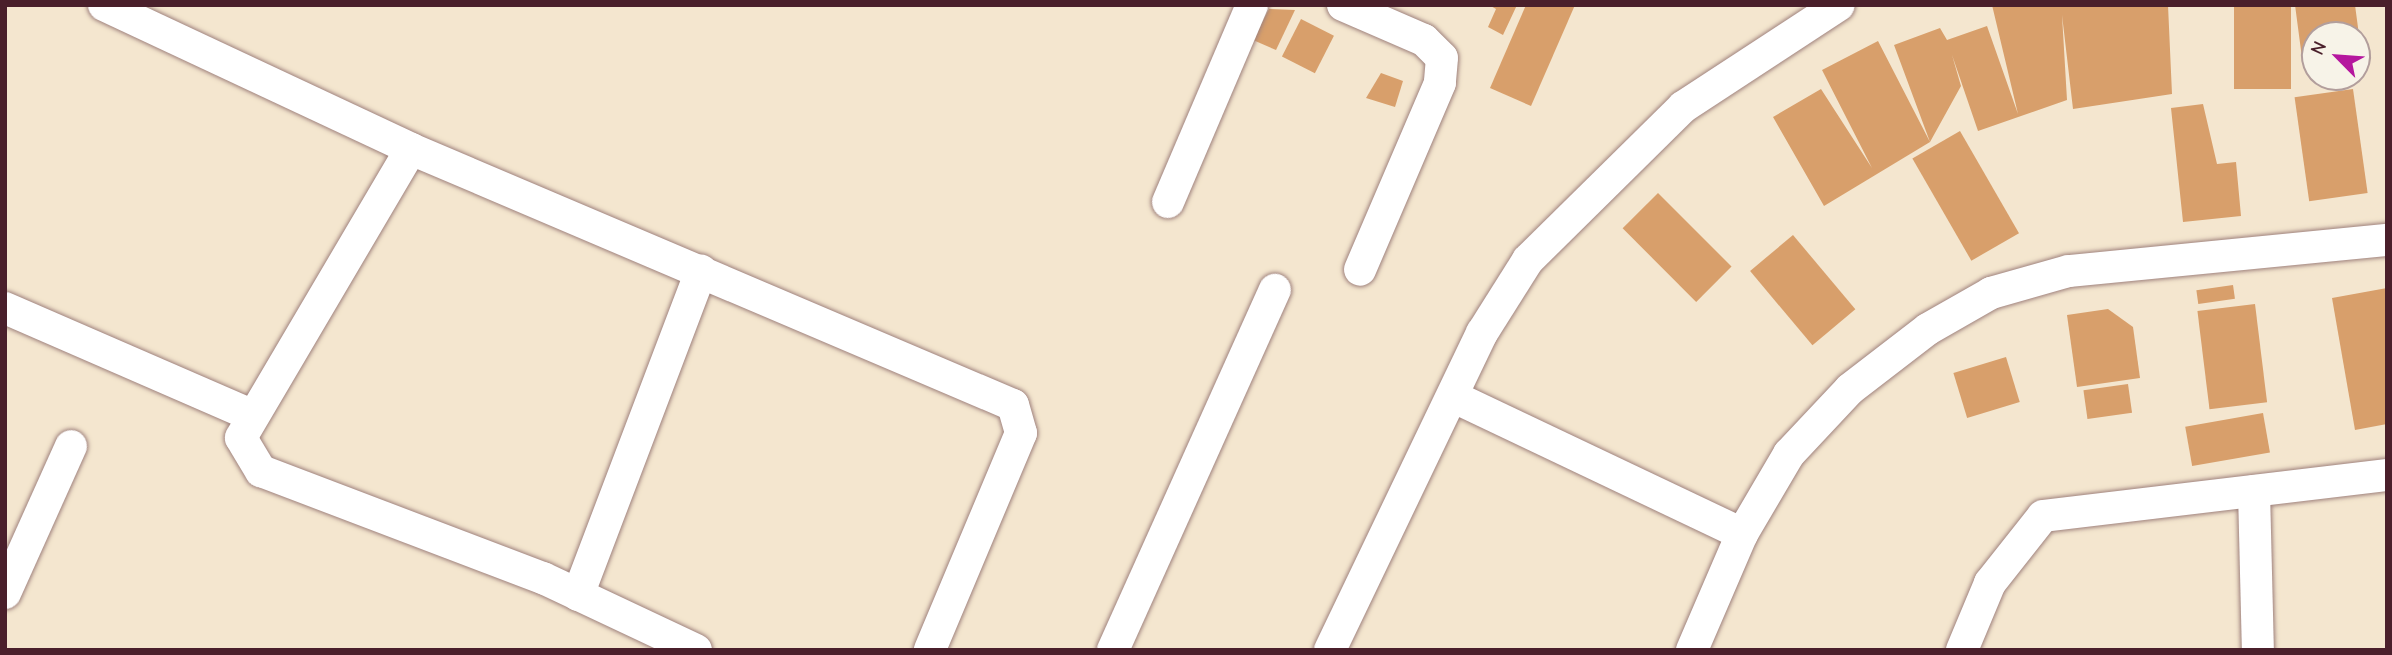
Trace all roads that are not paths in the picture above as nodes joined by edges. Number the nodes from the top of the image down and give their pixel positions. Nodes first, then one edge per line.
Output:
1 (104, 5) edge
2 (1252, 5) edge
3 (1343, 5) edge
4 (1839, 5) edge
5 (411, 149) junction
6 (1168, 202) dead end
7 (2387, 240) edge
8 (1360, 270) dead end
9 (701, 271) junction
10 (1275, 290) dead end
11 (5, 308) edge
12 (1454, 397) junction
13 (253, 416) junction
14 (71, 446) dead end
15 (2387, 475) edge
16 (2254, 491) junction
17 (1742, 534) junction
18 (5, 593) edge
19 (578, 594) junction
20 (696, 650) edge
21 (930, 650) edge
22 (1113, 650) edge
23 (1329, 650) edge
24 (1692, 650) edge
25 (1962, 650) edge
26 (2258, 650) edge

1 - 5 street
2 - 6 street
3 - 8 street
4 - 12 street
5 - 9 street
5 - 13 street
7 - 17 street
9 - 19 street
9 - 21 street
10 - 22 street
11 - 13 street
12 - 17 street
12 - 23 street
13 - 19 street
14 - 18 street
15 - 16 street
16 - 25 street
16 - 26 street
17 - 24 street
19 - 20 street

